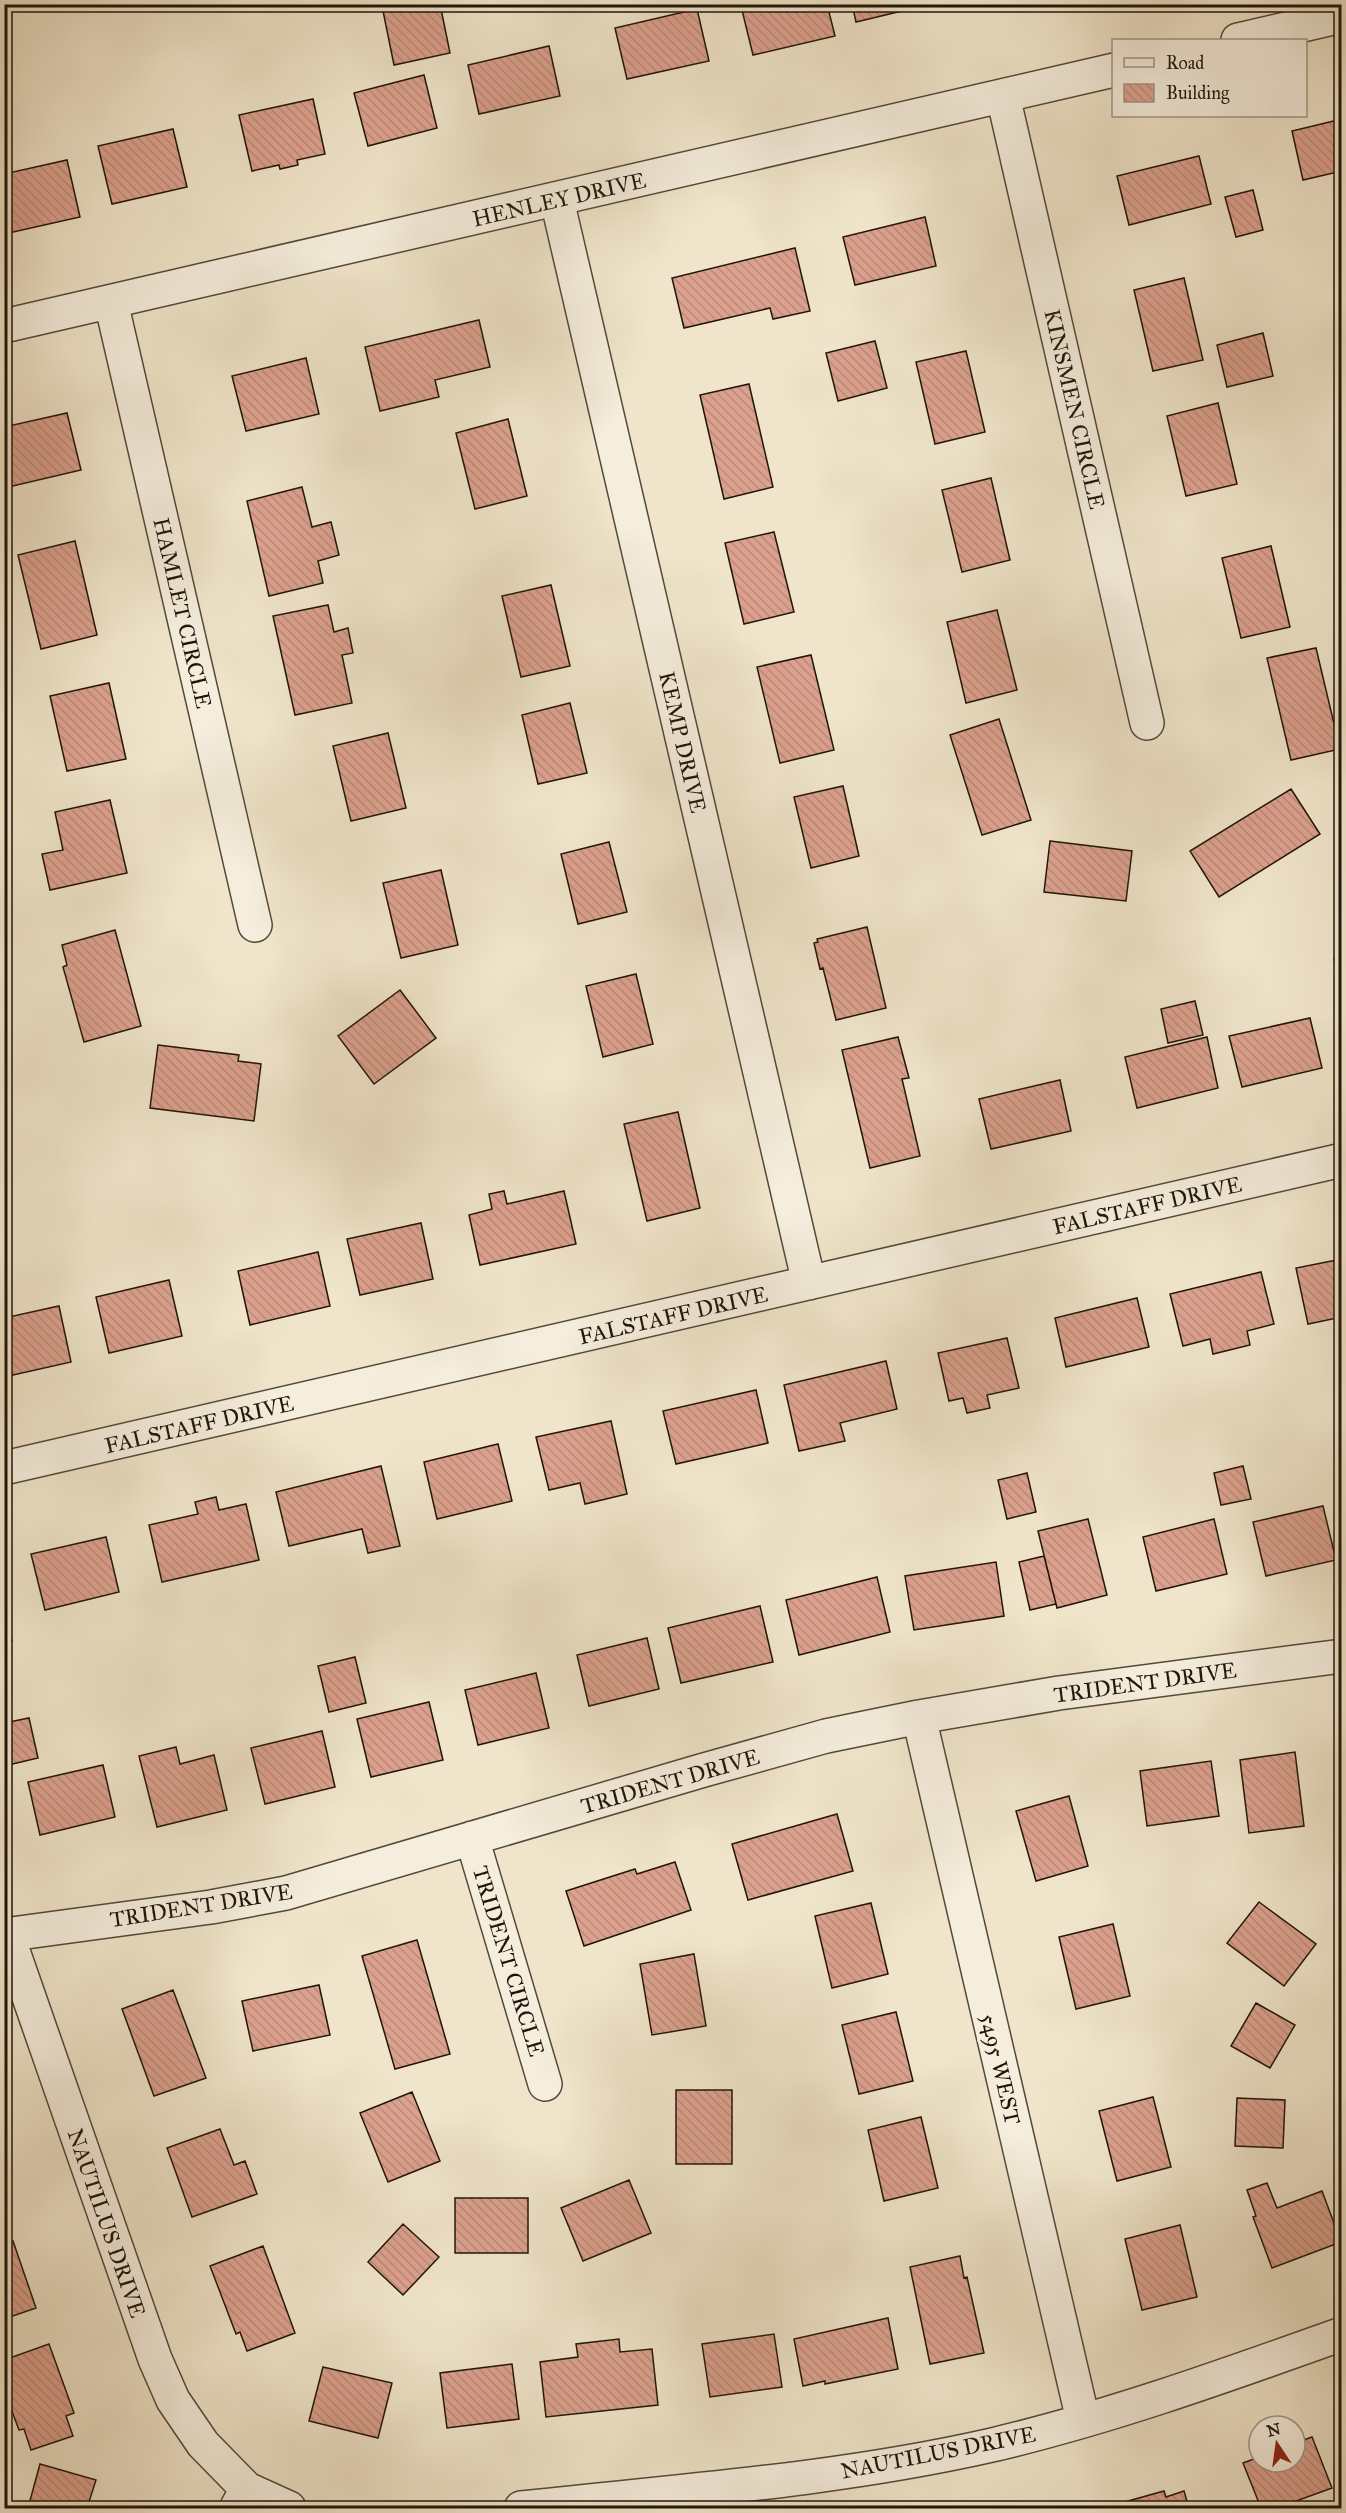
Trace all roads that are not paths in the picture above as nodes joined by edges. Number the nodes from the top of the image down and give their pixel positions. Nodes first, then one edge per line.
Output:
1 (1341, 16) edge
2 (1242, 39) edge
3 (1112, 70) edge
4 (1003, 96) junction
5 (557, 200) junction
6 (111, 302) junction
7 (4, 326) edge
8 (1147, 723) dead end
9 (255, 925) dead end
10 (1341, 1160) edge
11 (809, 1283) junction
12 (4, 1468) edge
13 (1341, 1656) edge
14 (919, 1717) junction
15 (472, 1838) junction
16 (6, 1934) edge
17 (545, 2084) dead end
18 (1341, 2334) edge
19 (1083, 2420) junction
20 (241, 2499) edge
21 (289, 2508) edge
22 (521, 2508) edge

1 - 2 street
3 - 4 street, HENLEY DRIVE
4 - 5 street, HENLEY DRIVE
4 - 8 street, KINSMEN CIRCLE
5 - 6 street, HENLEY DRIVE
5 - 11 street, KEMP DRIVE
6 - 7 street, HENLEY DRIVE
6 - 9 street, HAMLET CIRCLE
10 - 11 street, FALSTAFF DRIVE
11 - 12 street, FALSTAFF DRIVE
13 - 14 street, TRIDENT DRIVE
14 - 15 street, TRIDENT DRIVE
14 - 19 street, 5495 WEST
15 - 16 street, TRIDENT DRIVE
15 - 17 street, TRIDENT CIRCLE
16 - 20 street, NAUTILUS DRIVE
18 - 19 street, NAUTILUS DRIVE
19 - 22 street, NAUTILUS DRIVE
20 - 21 street, NAUTILUS DRIVE

